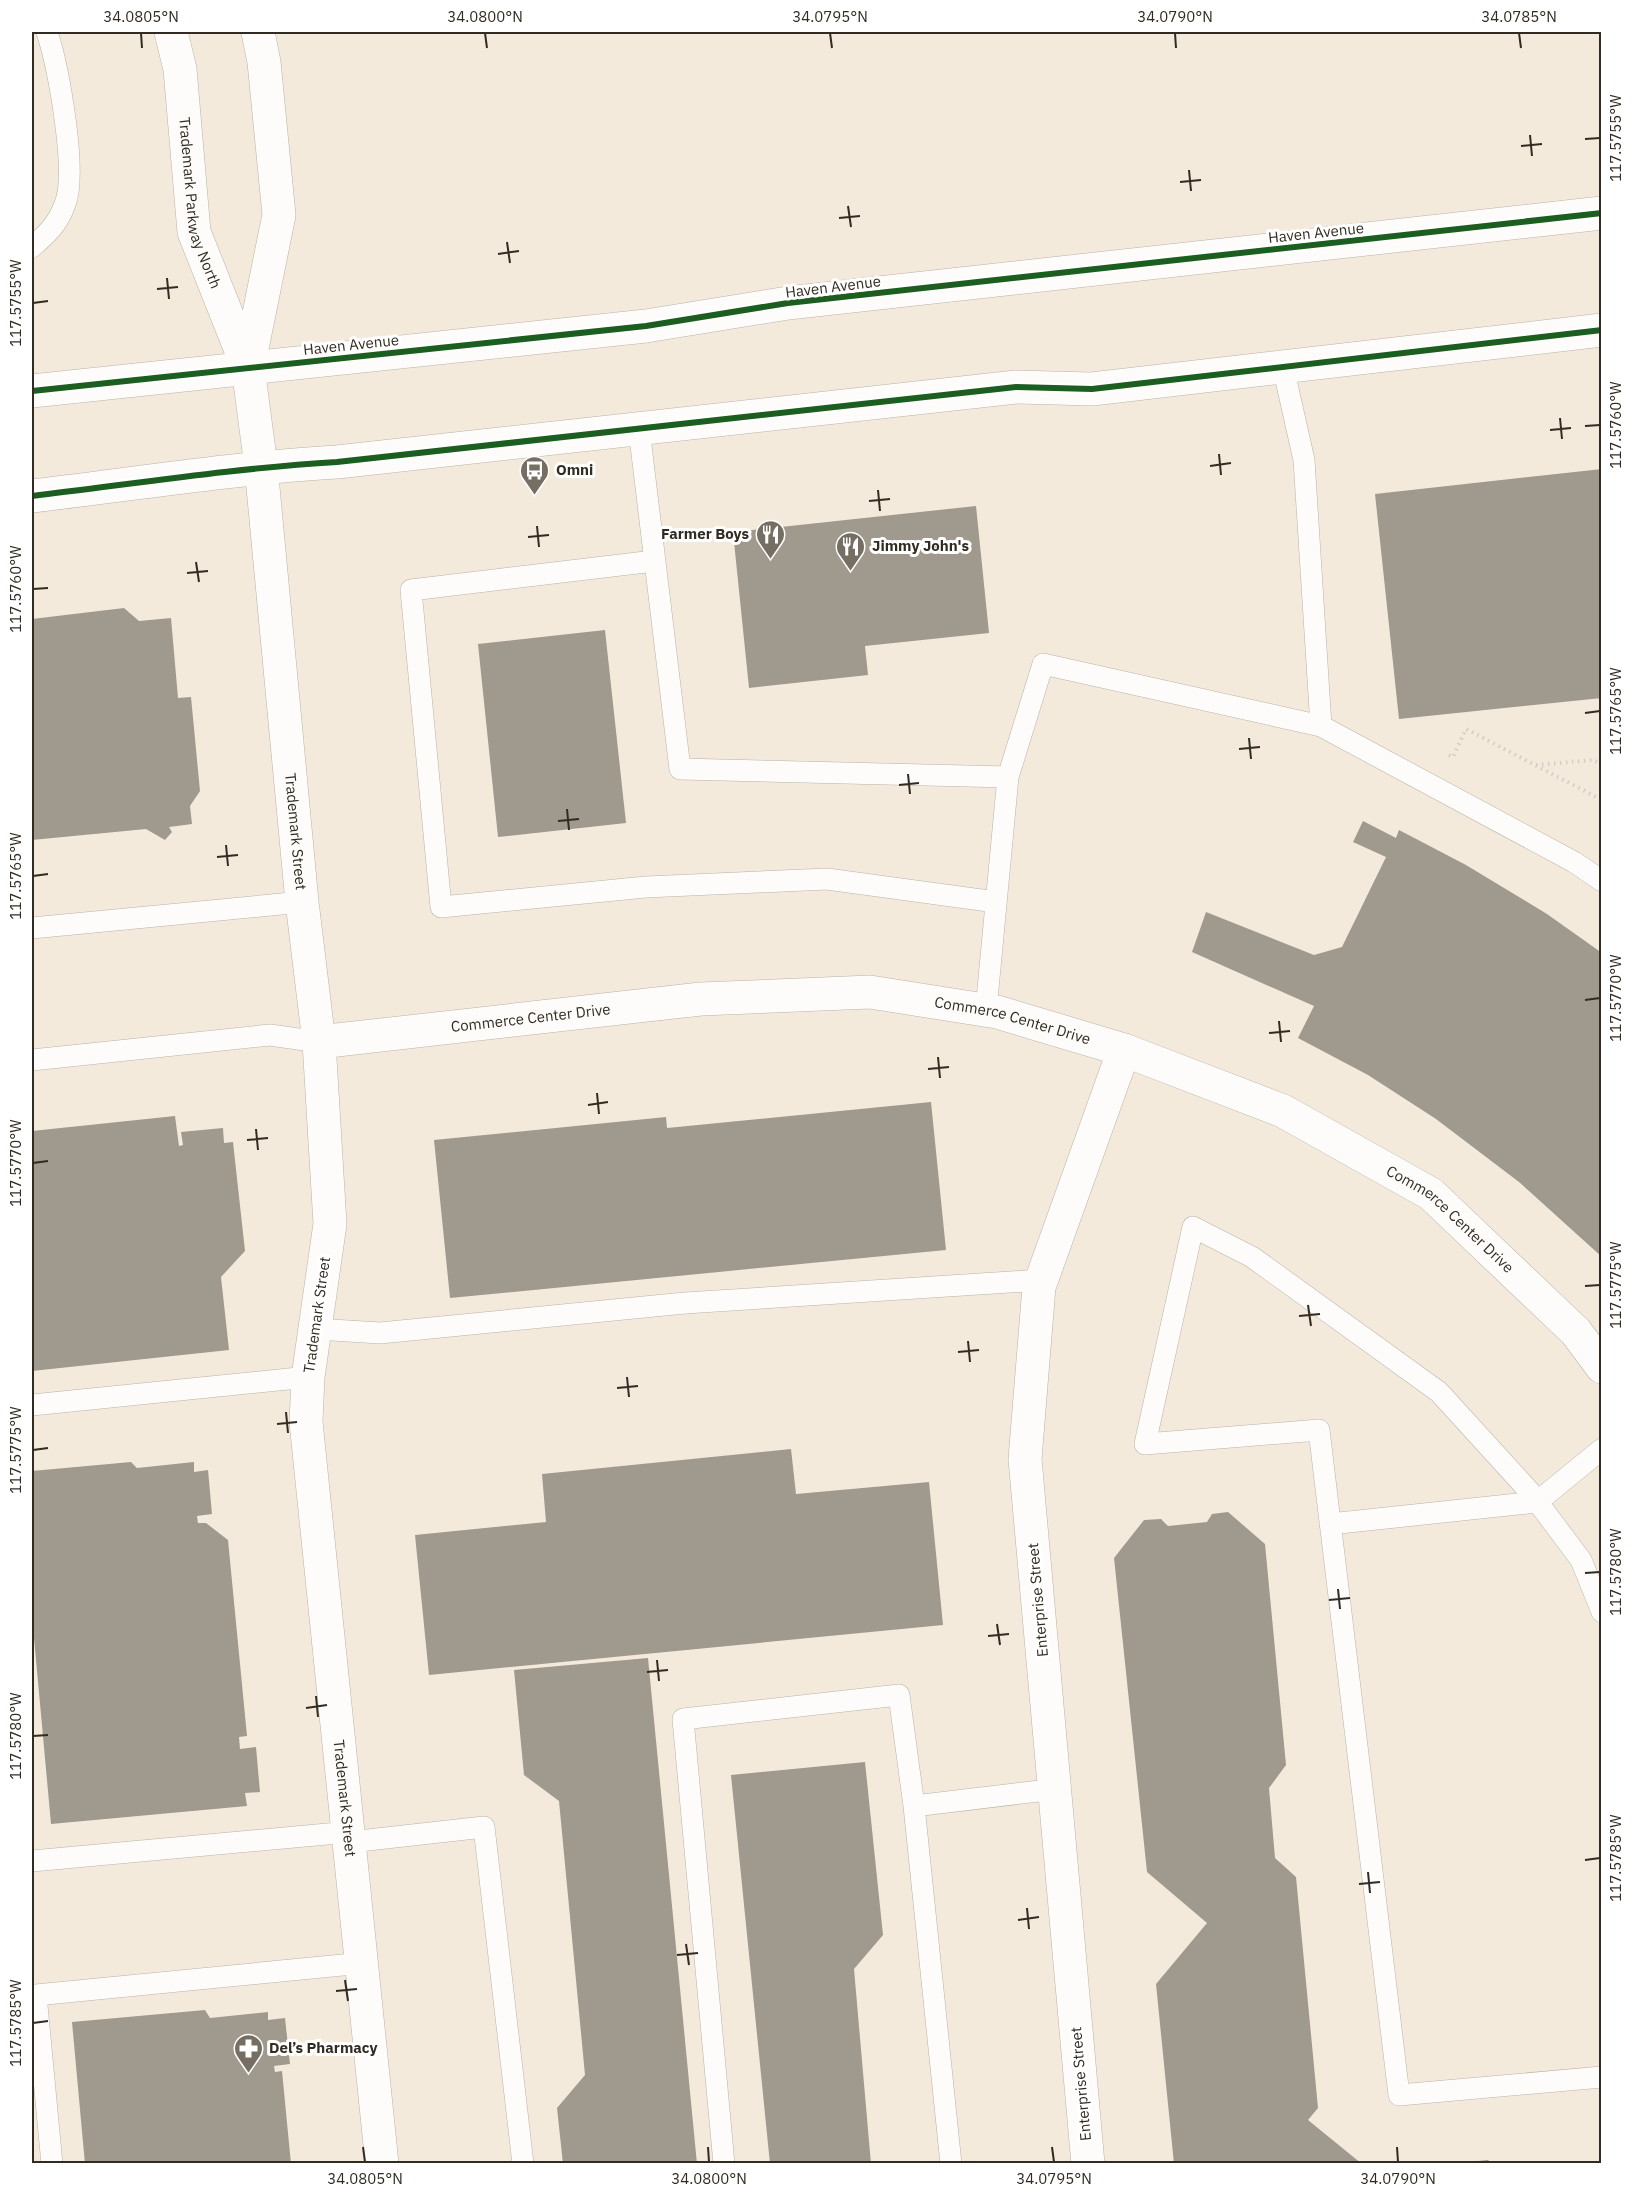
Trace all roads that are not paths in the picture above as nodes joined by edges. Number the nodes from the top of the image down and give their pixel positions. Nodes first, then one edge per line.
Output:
1 (47, 32) edge
2 (171, 32) edge
3 (258, 32) edge
4 (1602, 213) edge
5 (32, 247) edge
6 (1602, 330) edge
7 (1283, 367) junction
8 (248, 368) junction
9 (32, 391) edge
10 (639, 429) junction
11 (261, 466) junction
12 (32, 496) edge
13 (654, 561) junction
14 (1321, 726) junction
15 (1008, 777) junction
16 (1602, 881) edge
17 (302, 902) junction
18 (996, 902) junction
19 (32, 928) edge
20 (986, 1010) junction
21 (319, 1042) junction
22 (1124, 1050) junction
23 (32, 1060) edge
24 (1042, 1280) junction
25 (316, 1329) junction
26 (1602, 1367) edge
27 (308, 1377) junction
28 (32, 1405) edge
29 (1602, 1449) edge
30 (1537, 1502) junction
31 (1330, 1524) junction
32 (1602, 1612) edge
33 (1056, 1789) junction
34 (914, 1806) junction
35 (350, 1837) junction
36 (32, 1861) edge
37 (363, 1963) junction
38 (1602, 2077) edge
39 (52, 2163) edge
40 (382, 2163) edge
41 (524, 2163) edge
42 (724, 2163) edge
43 (951, 2163) edge
44 (1088, 2163) edge

1 - 5 lane
2 - 8 street, Trademark Parkway North
3 - 8 street, Trademark Parkway North
4 - 8 street, Haven Avenue
6 - 7 street
7 - 10 street
7 - 14 lane
8 - 9 street, Haven Avenue
8 - 11 street, Trademark Parkway North
10 - 11 street
10 - 13 lane
11 - 12 street
11 - 17 street, Trademark Street
13 - 15 lane
13 - 18 lane
14 - 15 lane
14 - 16 lane
15 - 18 lane
17 - 19 lane
17 - 21 street, Trademark Street
18 - 20 lane
20 - 21 street, Commerce Center Drive
20 - 22 street, Commerce Center Drive
21 - 23 lane
21 - 25 street, Trademark Street
22 - 24 street, Enterprise Street
22 - 26 street, Commerce Center Drive
24 - 25 lane
24 - 33 street, Enterprise Street
25 - 27 street, Trademark Street
27 - 28 lane
27 - 35 street, Trademark Street
29 - 30 lane
30 - 31 lane
30 - 31 lane
30 - 32 lane
31 - 38 lane
33 - 34 lane
33 - 44 street, Enterprise Street
34 - 42 lane
34 - 43 lane
35 - 36 lane
35 - 37 street, Trademark Street
35 - 41 lane
37 - 39 lane
37 - 40 street, Trademark Street

